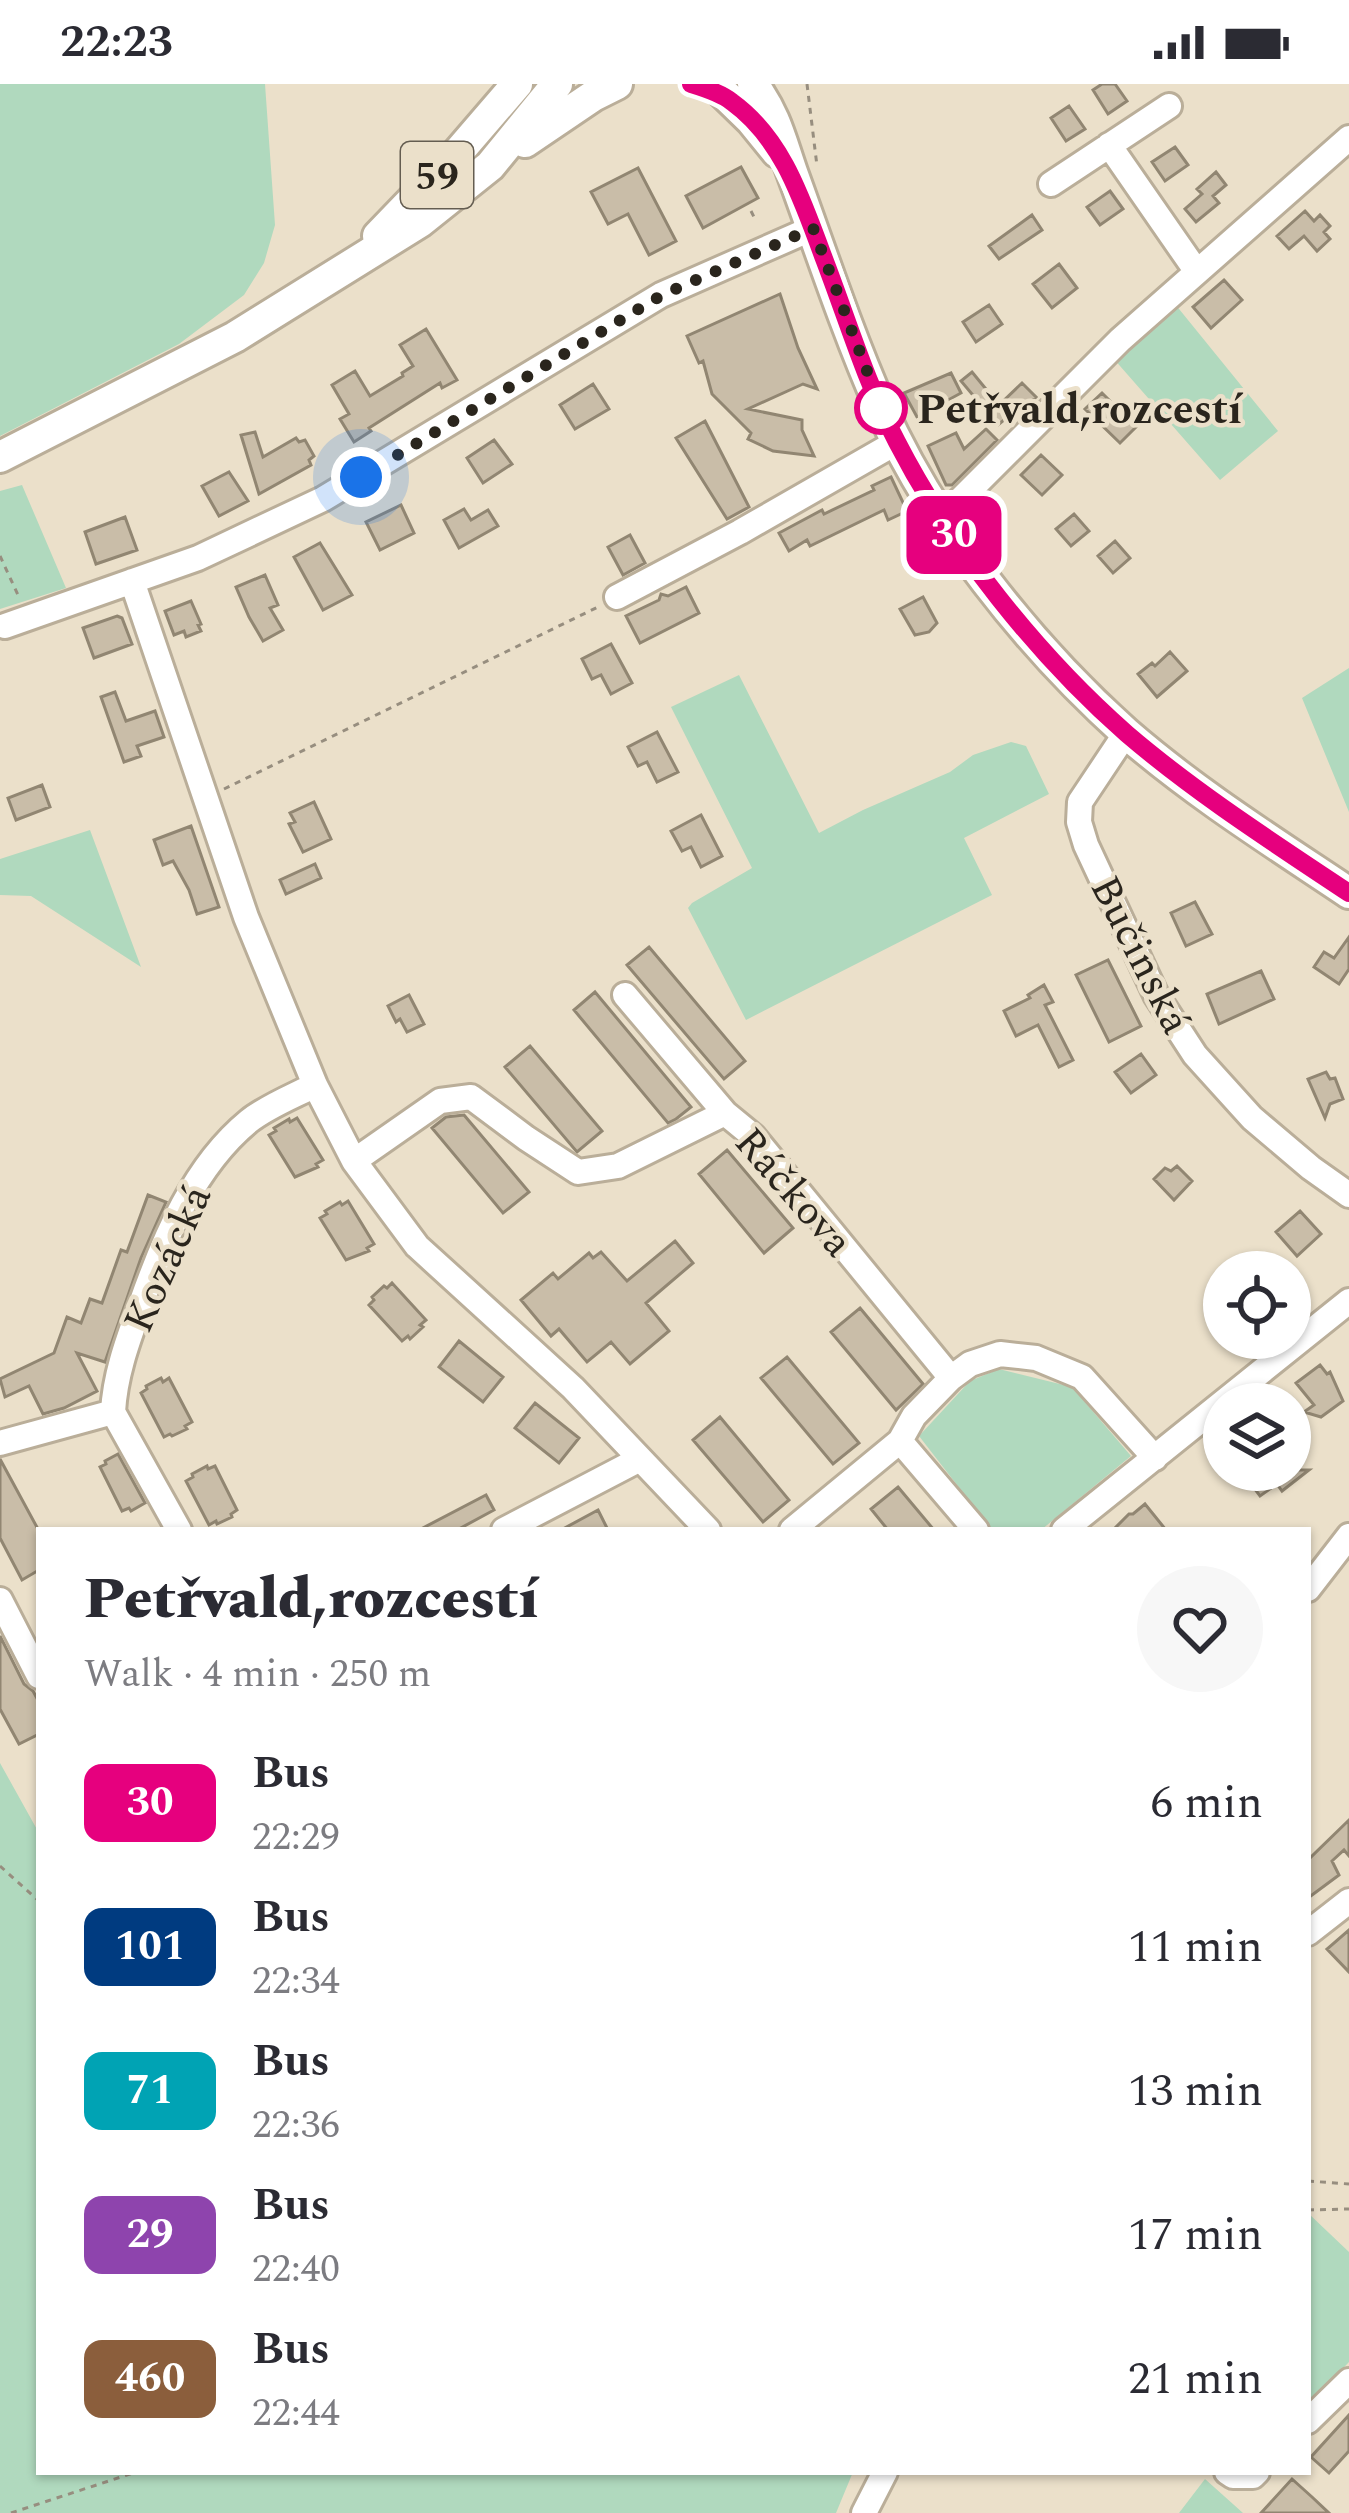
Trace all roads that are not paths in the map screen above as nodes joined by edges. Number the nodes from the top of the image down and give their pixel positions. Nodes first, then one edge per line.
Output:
1 (517, 84) edge
2 (557, 84) edge
3 (617, 84) edge
4 (690, 84) edge
5 (749, 95) edge
6 (1169, 106) dead end
7 (1349, 138) edge
8 (1109, 145) junction
9 (490, 166) junction
10 (1051, 184) dead end
11 (813, 228) junction
12 (353, 262) junction
13 (1197, 272) junction
14 (897, 442) junction
15 (0, 457) edge
16 (942, 518) junction
17 (132, 581) junction
18 (617, 597) road end
19 (17, 622) road end
20 (1126, 733) junction
21 (1349, 893) edge
22 (625, 995) dead end
23 (315, 1085) junction
24 (724, 1112) junction
25 (354, 1161) junction
26 (1349, 1195) edge
27 (1349, 1301) edge
28 (951, 1378) junction
29 (113, 1412) junction
30 (900, 1441) junction
31 (0, 1443) edge
32 (1155, 1458) junction
33 (640, 1459) junction
34 (177, 1527) edge
35 (509, 1527) edge
36 (705, 1527) edge
37 (796, 1527) edge
38 (973, 1527) edge
39 (1068, 1527) edge
40 (1349, 1536) edge
41 (1311, 1585) edge
42 (0, 1600) edge
43 (36, 1670) edge
44 (1349, 1901) edge
45 (1311, 1932) edge
46 (1349, 2381) edge
47 (1311, 2418) edge
48 (883, 2475) edge
49 (864, 2513) edge

1 - 12 main road, 59
2 - 9 main road, 59
3 - 9 main road
4 - 5 main road
5 - 11 main road
6 - 8 street
7 - 13 street
8 - 10 street
8 - 13 street
9 - 12 main road, 59
11 - 14 main road
11 - 17 street
12 - 15 main road, 59
13 - 16 street
14 - 16 main road
14 - 18 street
16 - 20 main road
17 - 19 street
17 - 23 street
20 - 21 main road
20 - 26 street, Bučinská
22 - 24 street
23 - 25 street
23 - 29 street, Kozácká
24 - 25 street, Ráčkova
24 - 28 street, Ráčkova
25 - 33 street
27 - 32 street
28 - 30 street
28 - 32 street
29 - 31 street
29 - 34 street
30 - 37 street
30 - 38 street
32 - 39 street
33 - 35 street
33 - 36 street
40 - 41 street
42 - 43 street
44 - 45 street
46 - 47 street
48 - 49 street

